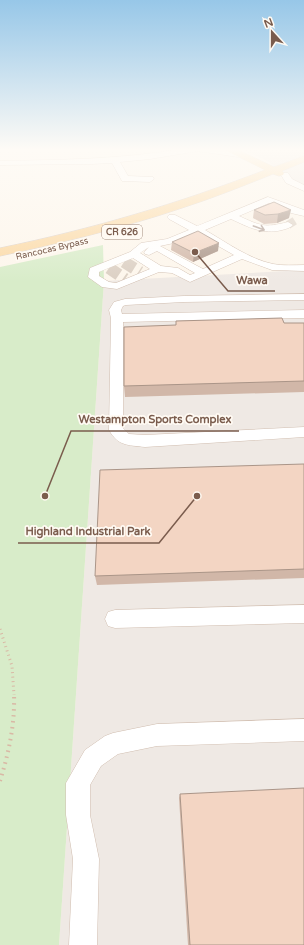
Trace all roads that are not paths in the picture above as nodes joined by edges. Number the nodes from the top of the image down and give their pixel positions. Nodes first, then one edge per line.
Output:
1 (214, 193) edge
2 (240, 193) edge
3 (232, 216) junction
4 (172, 217) junction
5 (298, 218) edge
6 (197, 230) junction
7 (0, 252) edge
8 (134, 254) junction
9 (242, 255) junction
10 (0, 261) edge
11 (304, 268) edge
12 (158, 269) junction
13 (200, 275) junction
14 (304, 297) edge
15 (304, 314) edge
16 (117, 318) junction
17 (304, 432) edge
18 (304, 614) edge
19 (115, 619) dead end
20 (304, 730) edge
21 (83, 945) edge

1 - 7 main road, Rancocas Bypass / CR 626
2 - 4 main road, Rancocas Bypass / CR 626
3 -> 5 street
3 - 5 street
3 - 6 street
4 - 6 street
4 - 10 main road, Rancocas Bypass / CR 626
6 - 8 street
6 - 9 street
8 - 12 street
8 - 12 street
9 - 11 street
9 - 13 street
12 - 13 street
13 - 13 street
14 - 16 street
15 - 16 street
16 - 17 street
18 - 19 street
20 - 21 street

